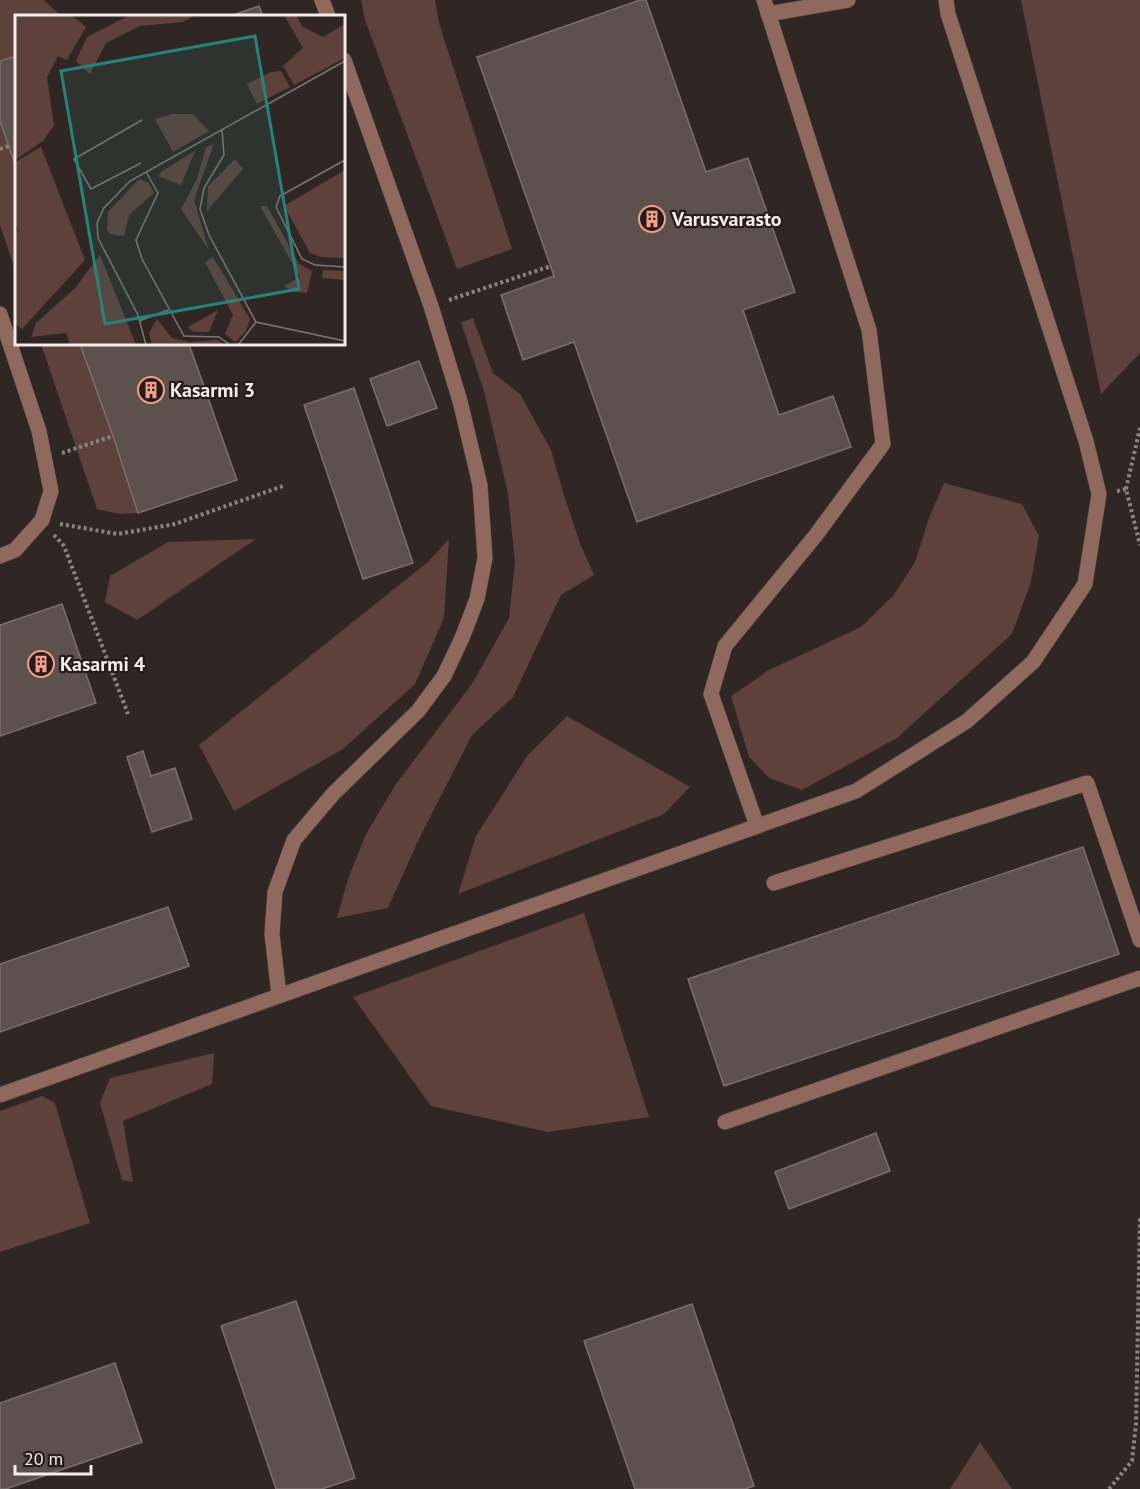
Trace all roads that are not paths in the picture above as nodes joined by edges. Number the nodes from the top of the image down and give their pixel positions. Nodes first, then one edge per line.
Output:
1 (322, 0) edge
2 (848, 0) edge
3 (946, 0) edge
4 (766, 7) edge
5 (328, 15) edge
6 (345, 63) edge
7 (0, 314) edge
8 (0, 556) edge
9 (757, 826) junction
10 (774, 883) dead end
11 (1140, 940) edge
12 (1140, 978) edge
13 (279, 995) junction
14 (0, 1095) edge
15 (725, 1122) dead end

1 - 5 lane
2 - 4 lane
3 - 9 lane
4 - 9 lane
6 - 13 lane
7 - 8 lane
9 - 13 lane
10 - 11 lane
12 - 15 lane
13 - 14 lane

